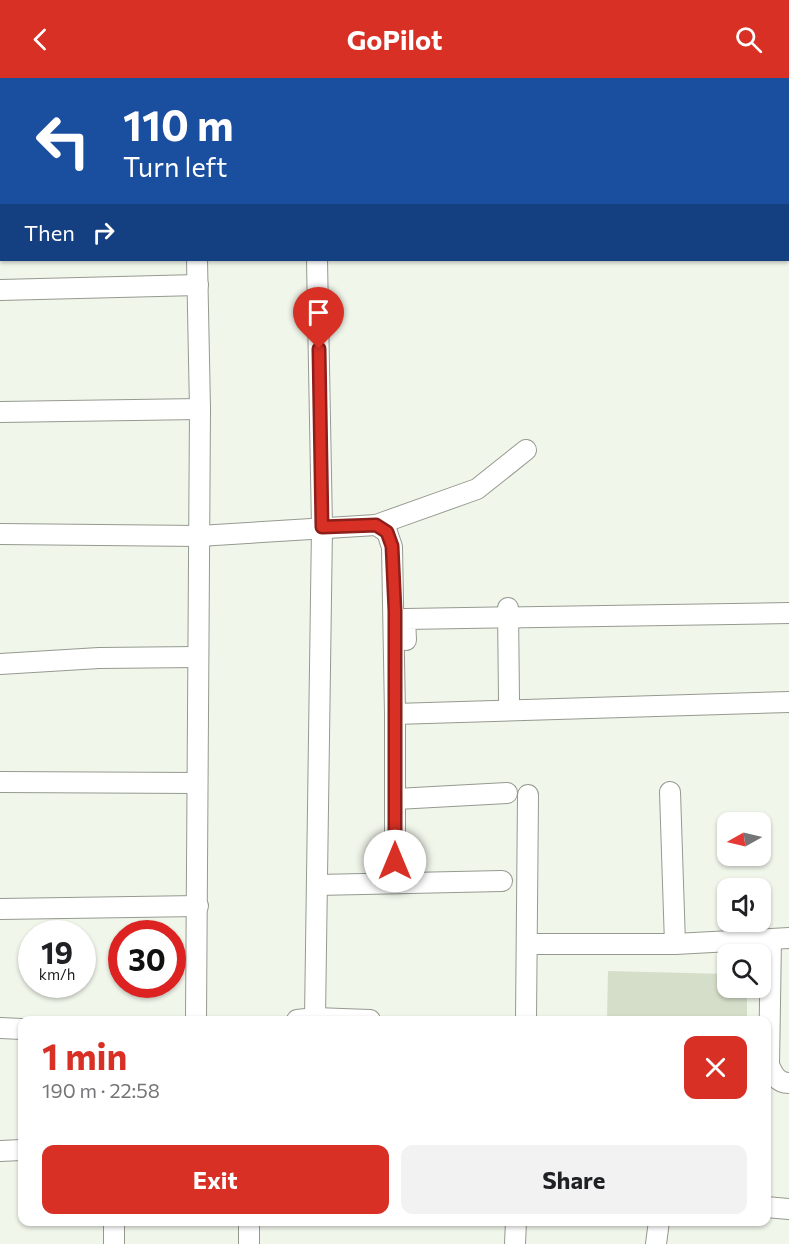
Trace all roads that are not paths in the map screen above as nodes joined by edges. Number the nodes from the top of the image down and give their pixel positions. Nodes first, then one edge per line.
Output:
1 (197, 261) edge
2 (317, 261) edge
3 (198, 285) junction
4 (0, 290) edge
5 (200, 409) junction
6 (0, 412) edge
7 (526, 450) dead end
8 (376, 525) junction
9 (322, 527) junction
10 (0, 534) edge
11 (199, 536) junction
12 (789, 599) edge
13 (611, 611) junction
14 (507, 613) junction
15 (789, 613) edge
16 (402, 614) junction
17 (197, 657) junction
18 (0, 664) edge
19 (789, 694) edge
20 (509, 700) junction
21 (789, 702) edge
22 (395, 714) junction
23 (0, 782) edge
24 (196, 783) junction
25 (670, 792) dead end
26 (507, 793) dead end
27 (528, 795) dead end
28 (396, 798) junction
29 (502, 881) dead end
30 (395, 882) junction
31 (317, 885) junction
32 (198, 906) junction
33 (0, 909) edge
34 (780, 939) edge
35 (527, 944) junction
36 (675, 944) junction
37 (196, 1016) edge
38 (306, 1016) edge
39 (526, 1016) edge
40 (0, 1028) edge
41 (18, 1029) edge
42 (771, 1042) edge
43 (771, 1070) edge
44 (789, 1083) edge
45 (18, 1150) edge
46 (0, 1151) edge
47 (771, 1207) edge
48 (789, 1209) edge
49 (114, 1226) edge
50 (249, 1226) edge
51 (516, 1226) edge
52 (659, 1226) edge
53 (114, 1244) edge
54 (249, 1244) edge
55 (515, 1244) edge
56 (657, 1244) edge

1 - 3 street
2 - 9 street
3 - 4 street
3 - 5 street
5 - 6 street
5 - 11 street
7 - 8 street
8 - 9 street
8 - 16 street
9 - 11 street
9 - 31 street
10 - 11 street
11 - 17 street
12 - 13 street
13 - 14 street
13 - 15 street
14 - 16 street
14 - 20 street
16 - 20 street
16 - 22 street
17 - 18 street
17 - 24 street
19 - 20 street
21 - 22 street
22 - 28 street
23 - 24 street
24 - 32 street
25 - 36 street
26 - 28 street
27 - 35 street
28 - 30 street
29 - 30 street
30 - 31 street
31 - 38 street
32 - 33 street
32 - 37 street
34 - 36 street
34 - 42 street
35 - 36 street
35 - 39 street
40 - 41 street
43 - 44 street
45 - 46 street
47 - 48 street
49 - 53 street
50 - 54 street
51 - 55 street
52 - 56 street

